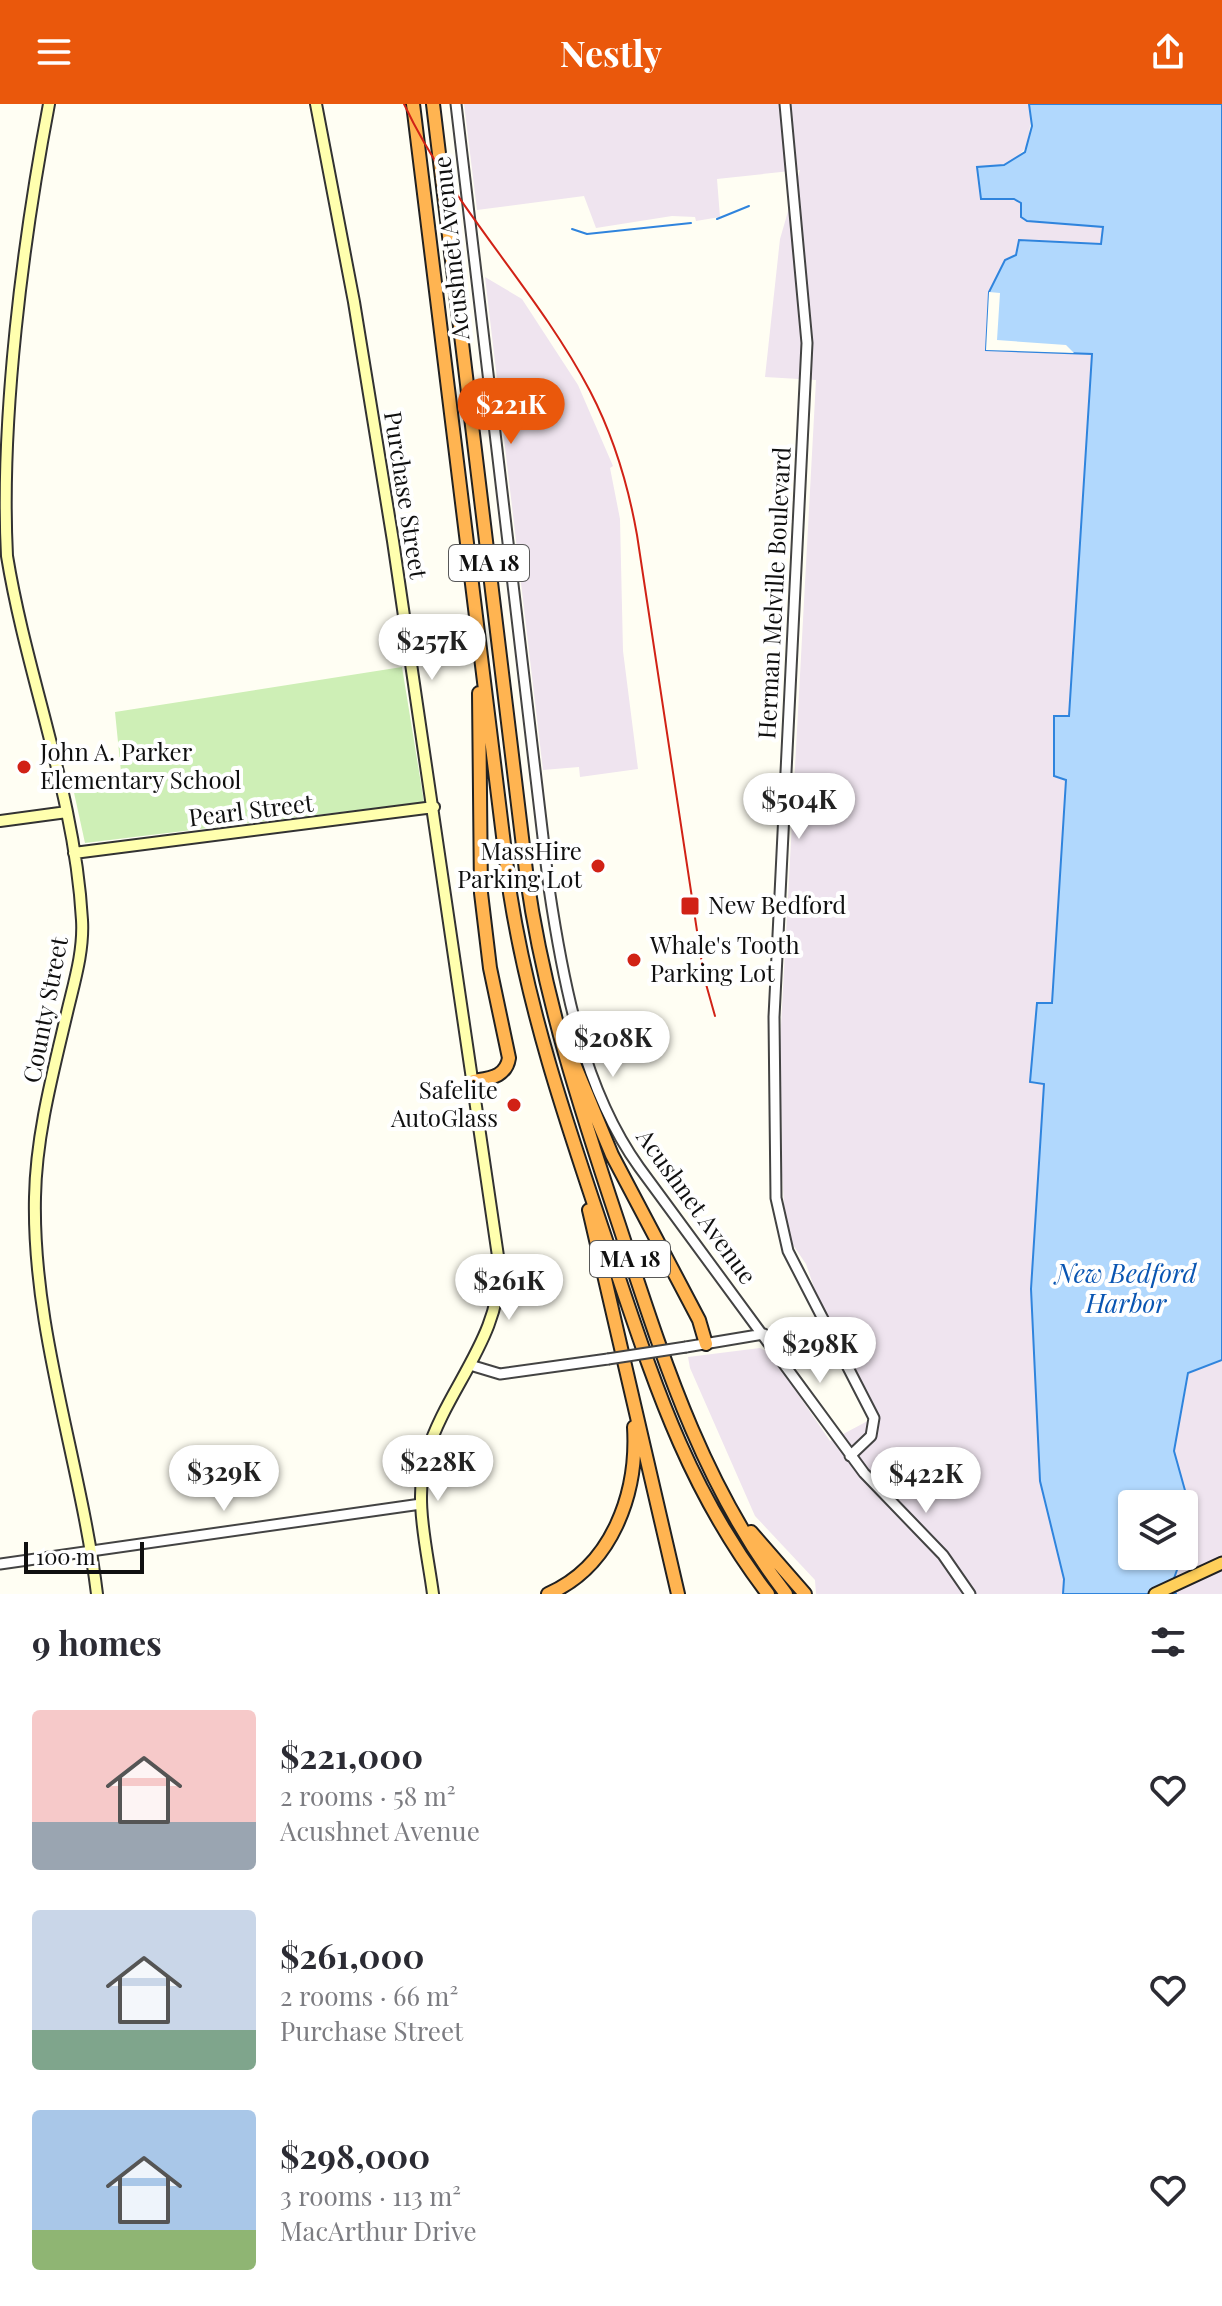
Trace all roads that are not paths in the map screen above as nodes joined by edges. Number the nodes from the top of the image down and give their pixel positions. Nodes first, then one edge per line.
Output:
1 (49, 104) edge
2 (316, 104) edge
3 (413, 104) edge
4 (433, 104) edge
5 (456, 104) edge
6 (785, 104) edge
7 (478, 634) junction
8 (434, 807) junction
9 (67, 812) junction
10 (0, 821) edge
11 (74, 853) junction
12 (554, 1021) junction
13 (474, 1081) junction
14 (578, 1160) junction
15 (764, 1334) junction
16 (706, 1344) junction
17 (470, 1365) junction
18 (632, 1400) junction
19 (850, 1456) junction
20 (721, 1491) junction
21 (421, 1504) junction
22 (91, 1551) junction
23 (1222, 1563) edge
24 (0, 1564) edge
25 (97, 1594) edge
26 (433, 1594) edge
27 (548, 1594) edge
28 (678, 1594) edge
29 (768, 1594) edge
30 (786, 1594) edge
31 (805, 1594) edge
32 (970, 1594) edge
33 (1155, 1594) edge

1 - 9 main road, County Street
2 - 8 main road, Purchase Street
3 - 7 highway, MA 18
4 - 12 highway, MA 18
5 - 15 street, Acushnet Avenue
6 - 19 street, Herman Melville Boulevard
7 - 13 highway
7 - 14 highway, MA 18
8 - 11 main road, Pearl Street
8 - 13 main road, Purchase Street
9 - 10 main road
9 - 11 main road, County Street
11 - 22 main road, County Street
12 - 16 highway
12 - 20 highway, MA 18
13 - 17 main road, Purchase Street
14 - 18 highway
14 - 29 highway, MA 18
15 - 16 street
15 - 19 street, Acushnet Avenue
16 - 17 street, bridge
17 - 21 main road, Purchase Street
18 - 27 highway
18 - 28 highway
19 - 32 street, Acushnet Avenue
20 - 30 highway, MA 18
20 - 31 highway
21 - 22 street
21 - 26 main road, Purchase Street
22 - 24 street
22 - 25 main road, County Street
23 - 33 highway

